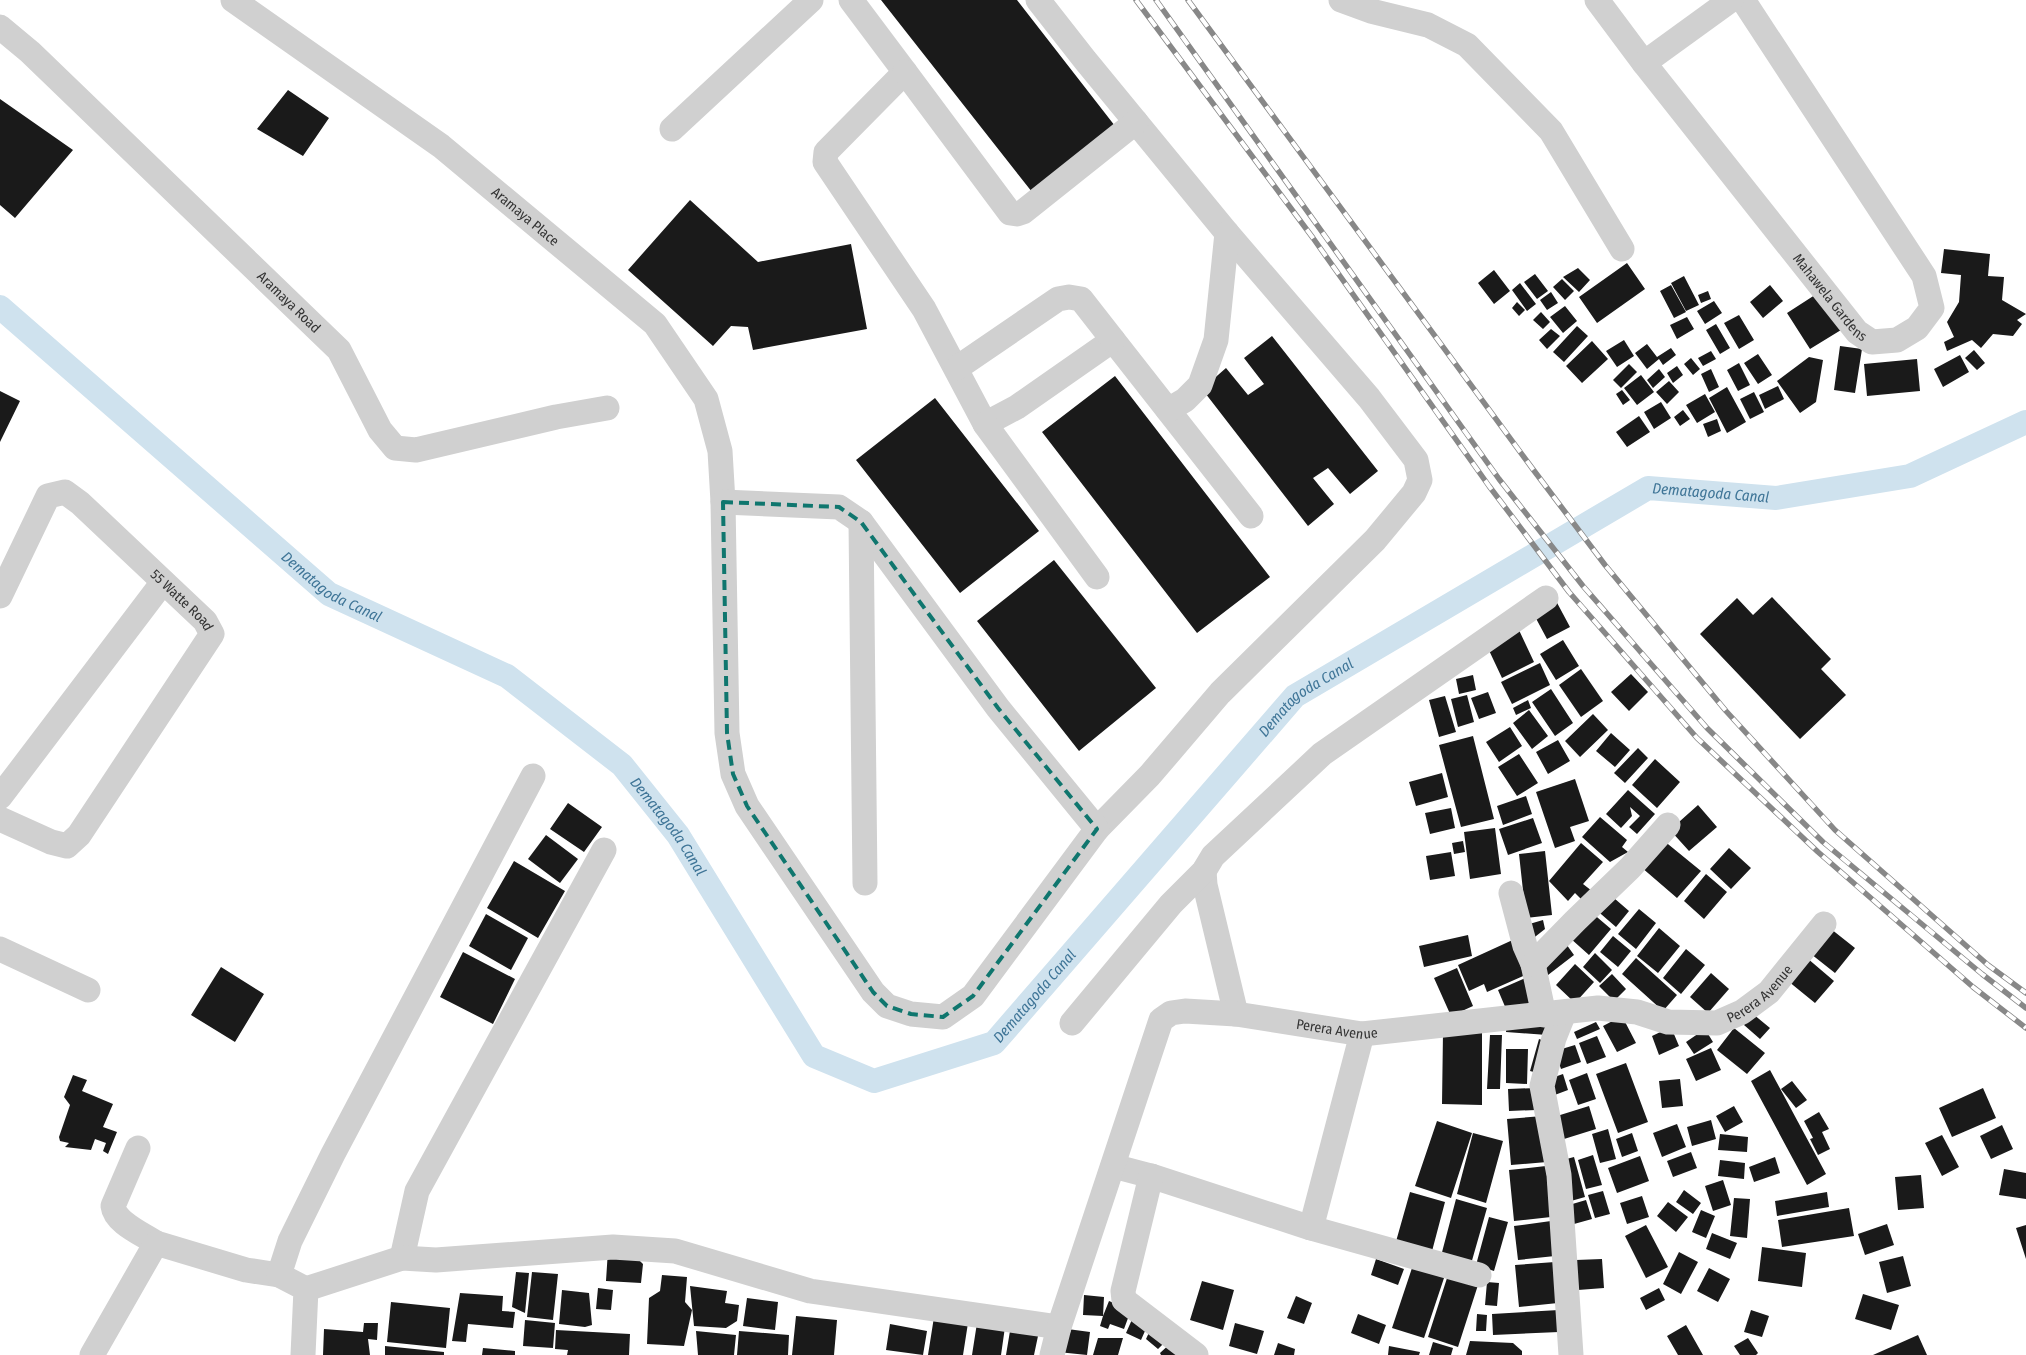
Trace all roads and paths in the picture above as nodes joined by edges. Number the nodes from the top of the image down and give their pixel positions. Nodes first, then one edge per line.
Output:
1 (233, 0) edge
2 (811, 0) edge
3 (851, 0) edge
4 (1038, 0) edge
5 (1341, 0) edge
6 (1597, 0) edge
7 (1731, 0) edge
8 (1743, 0) edge
9 (0, 27) edge
10 (1644, 63) junction
11 (905, 72) junction
12 (1136, 122) junction
13 (672, 129) dead end
14 (1227, 233) junction
15 (1622, 249) dead end
16 (1113, 340) junction
17 (956, 368) junction
18 (607, 408) dead end
19 (1168, 410) junction
20 (986, 424) junction
21 (723, 502) junction
22 (1251, 516) dead end
23 (861, 522) junction
24 (1097, 577) dead end
25 (163, 582) junction
26 (0, 596) edge
27 (1546, 598) dead end
28 (533, 776) dead end
29 (0, 796) edge
30 (0, 819) edge
31 (1668, 825) dead end
32 (1097, 829) junction
33 (604, 850) dead end
34 (1204, 870) junction
35 (865, 883) dead end
36 (1511, 893) dead end
37 (1824, 924) dead end
38 (0, 949) edge
39 (1533, 964) junction
40 (88, 990) dead end
41 (1236, 1014) junction
42 (1554, 1014) junction
43 (1072, 1023) dead end
44 (1362, 1034) junction
45 (138, 1148) dead end
46 (1113, 1166) junction
47 (1151, 1176) junction
48 (1311, 1228) junction
49 (156, 1243) junction
50 (402, 1258) junction
51 (279, 1275) junction
52 (1479, 1275) dead end
53 (306, 1289) junction
54 (1059, 1328) junction
55 (92, 1355) edge
56 (304, 1355) edge
57 (1052, 1355) edge
58 (1196, 1355) edge
59 (1571, 1355) edge

1 - 21 street, Aramaya Place
2 - 13 street
3 - 11 street
4 - 12 street, Aramaya Place
5 - 15 street
6 - 10 street, Mahawela Gardens
7 - 10 street
8 - 10 street, Mahawela Gardens
9 - 18 street, Aramaya Road
11 - 12 street
11 - 17 street
12 - 14 street, Aramaya Place
14 - 19 street
14 - 32 street, Aramaya Place
16 - 17 street
16 - 19 street
16 - 20 street
17 - 20 street
19 - 22 street
20 - 24 street
21 - 23 street
21 - 32 street, Aramaya Place
23 - 32 street
23 - 35 street
25 - 26 street, 55 Watte Road
25 - 29 street
25 - 30 street, 55 Watte Road
27 - 34 street
28 - 51 street
31 - 39 street
33 - 50 street
34 - 41 street
34 - 43 street
36 - 39 street
37 - 42 street, Perera Avenue
38 - 40 street
39 - 42 street
41 - 44 street, Perera Avenue
41 - 46 street, Perera Avenue
42 - 44 street, Perera Avenue
42 - 59 street
44 - 48 street
45 - 49 street
46 - 47 street
46 - 54 street, Perera Avenue
47 - 48 street
47 - 58 street
48 - 52 street
49 - 51 street
49 - 55 street
50 - 53 street
50 - 54 street
51 - 53 street
53 - 56 street
54 - 57 street, Perera Avenue

